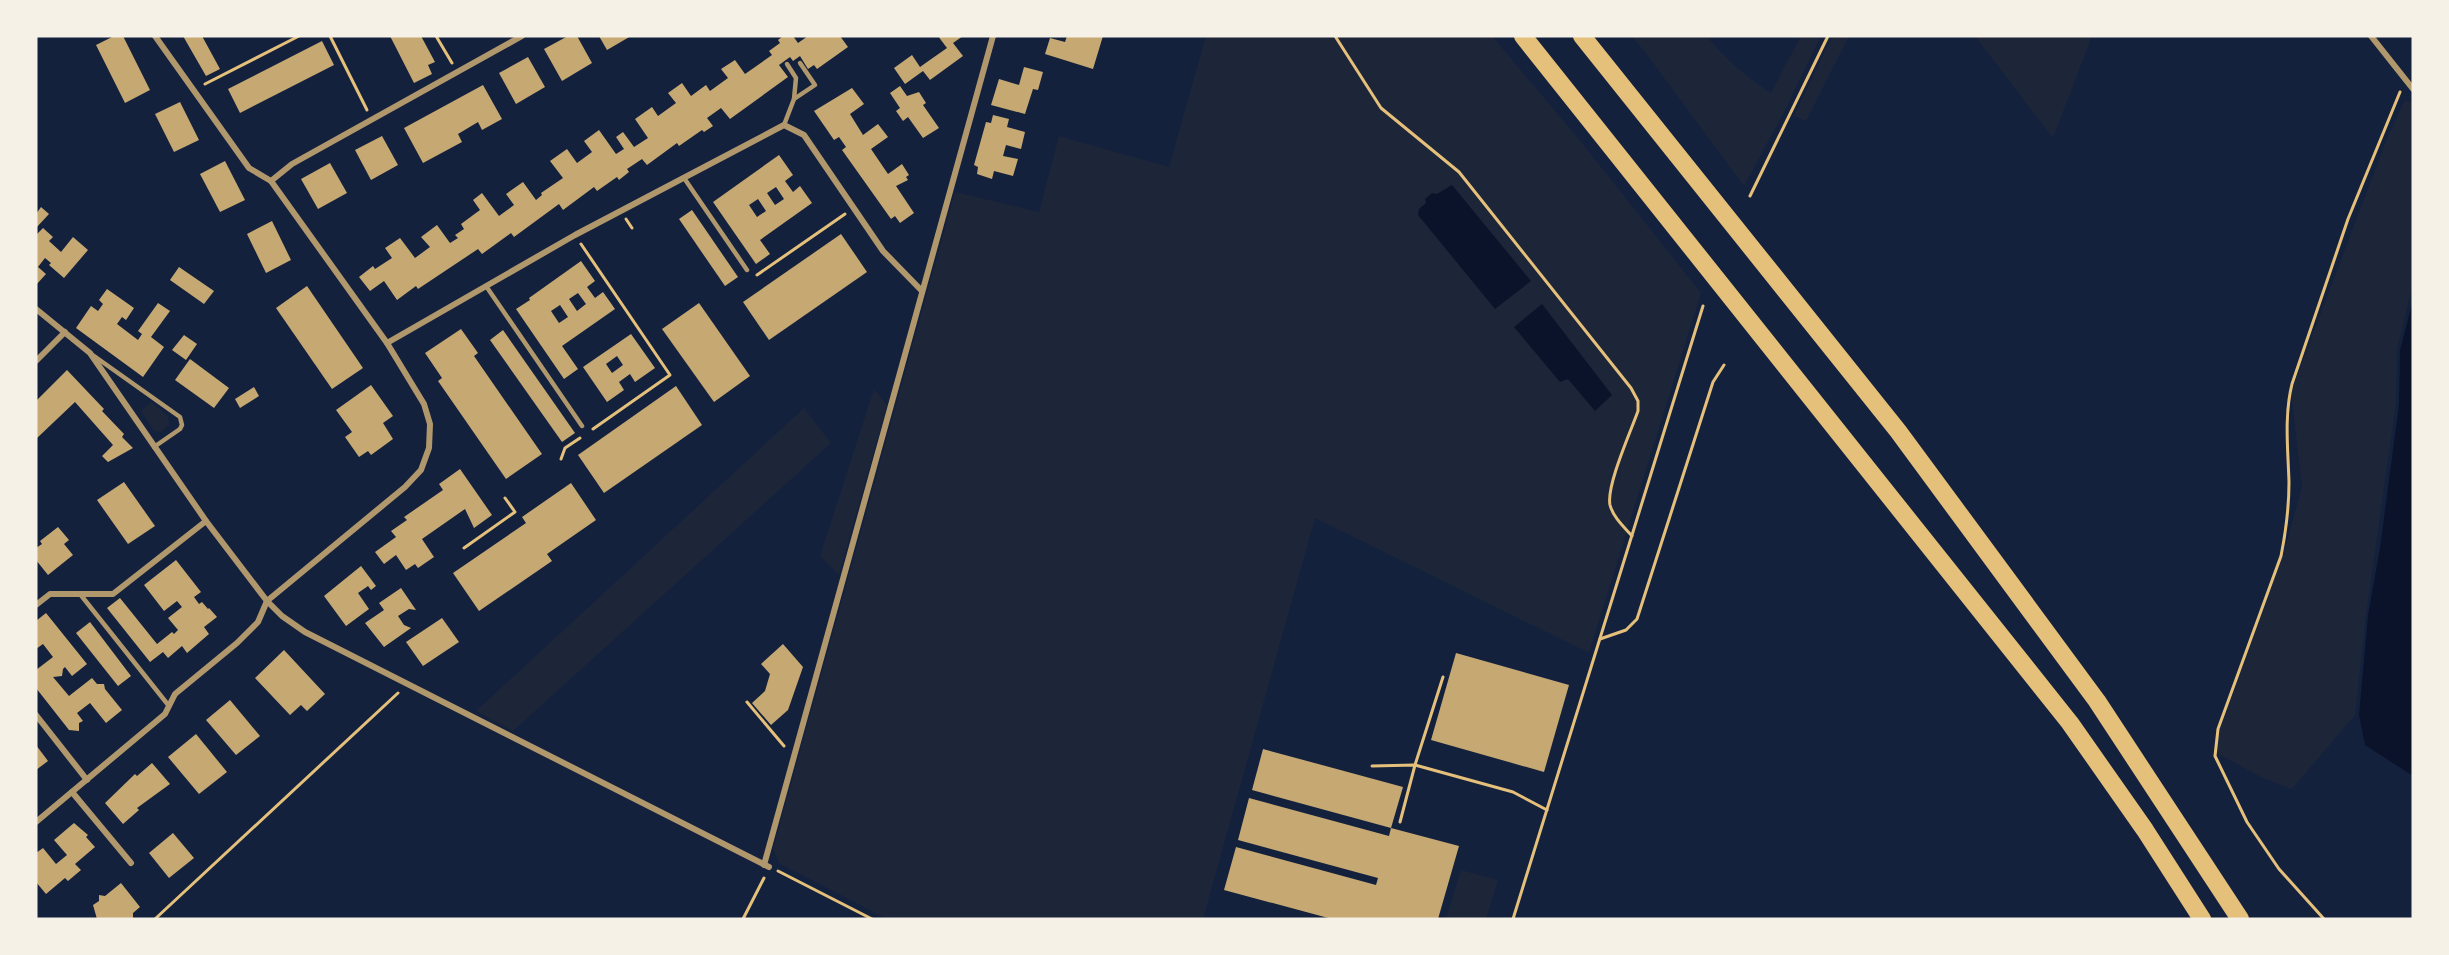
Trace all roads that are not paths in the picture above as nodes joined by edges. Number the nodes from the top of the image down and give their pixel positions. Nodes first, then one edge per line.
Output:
1 (155, 36) edge
2 (522, 36) edge
3 (993, 36) edge
4 (1523, 36) edge
5 (1582, 36) edge
6 (2371, 36) edge
7 (800, 63) dead end
8 (787, 64) dead end
9 (2413, 88) edge
10 (794, 99) junction
11 (784, 125) junction
12 (684, 178) junction
13 (271, 181) junction
14 (747, 270) road end
15 (486, 286) junction
16 (922, 291) junction
17 (36, 309) edge
18 (65, 332) junction
19 (387, 343) junction
20 (90, 353) junction
21 (36, 361) edge
22 (582, 426) dead end
23 (154, 447) junction
24 (206, 521) junction
25 (80, 594) junction
26 (267, 601) junction
27 (36, 605) edge
28 (169, 706) junction
29 (36, 715) edge
30 (87, 780) junction
31 (72, 792) junction
32 (36, 822) edge
33 (131, 863) dead end
34 (2202, 919) edge
35 (2240, 919) edge

1 - 13 street
2 - 13 street
3 - 16 street
4 - 34 highway
5 - 35 highway
6 - 9 street
7 - 10 lane
8 - 10 lane
10 - 11 lane
11 - 12 street
11 - 16 street
12 - 14 lane
12 - 15 street
13 - 19 street
15 - 19 street
15 - 22 lane
16 - 26 street
17 - 18 street
18 - 20 street
18 - 21 street
19 - 26 street
20 - 23 street
20 - 23 lane
23 - 24 street
24 - 25 street
24 - 26 street
25 - 27 street
25 - 28 lane
26 - 28 street
28 - 30 street
29 - 30 street
30 - 31 street
31 - 32 street
31 - 33 street

